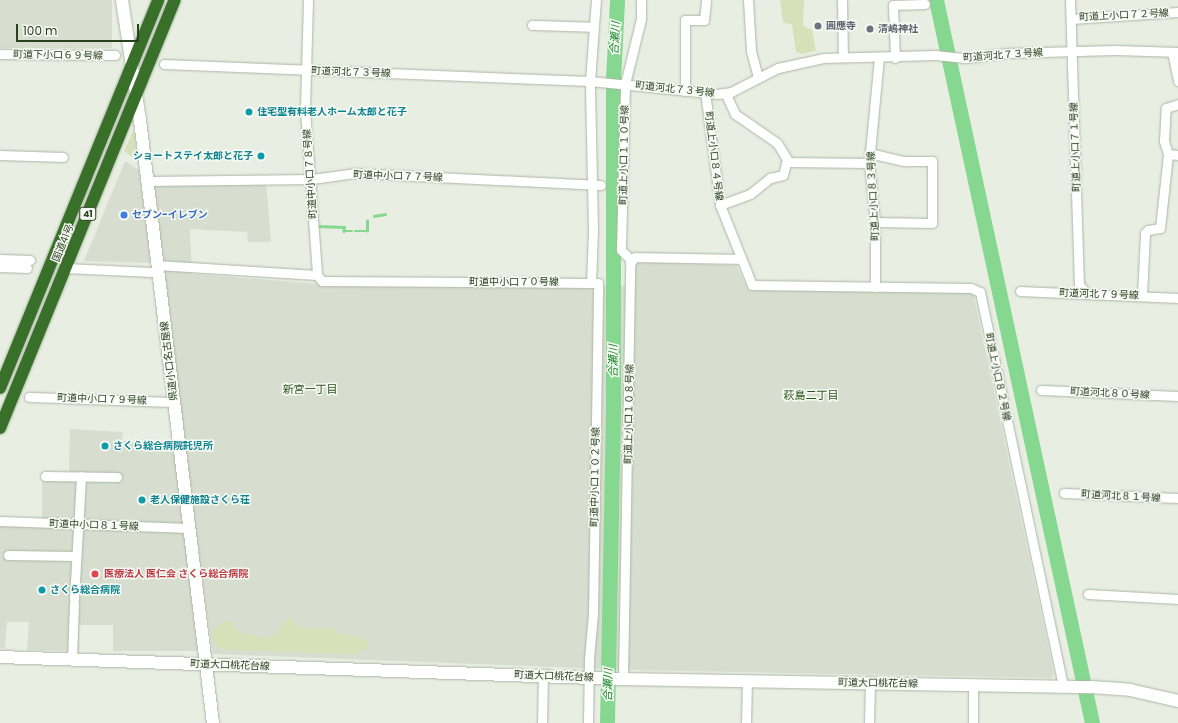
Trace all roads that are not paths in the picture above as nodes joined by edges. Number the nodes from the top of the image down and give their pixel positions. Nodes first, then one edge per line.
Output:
1 (122, 0) edge
2 (158, 0) edge
3 (175, 0) edge
4 (308, 0) edge
5 (596, 0) edge
6 (641, 0) edge
7 (706, 0) edge
8 (748, 0) edge
9 (842, 0) edge
10 (1070, 0) edge
11 (925, 4) dead end
12 (1178, 12) edge
13 (1071, 19) junction
14 (532, 25) dead end
15 (594, 27) junction
16 (1072, 51) junction
17 (1175, 52) edge
18 (0, 54) edge
19 (116, 55) dead end
20 (843, 57) junction
21 (879, 58) junction
22 (896, 58) junction
23 (164, 64) dead end
24 (131, 65) junction
25 (305, 70) junction
26 (758, 77) junction
27 (590, 81) junction
28 (1178, 81) edge
29 (624, 84) junction
30 (685, 90) junction
31 (705, 92) junction
32 (725, 93) junction
33 (136, 95) junction
34 (1178, 104) edge
35 (870, 153) junction
36 (1168, 154) junction
37 (0, 155) edge
38 (1178, 155) edge
39 (63, 157) dead end
40 (787, 162) junction
41 (869, 164) junction
42 (312, 178) junction
43 (147, 181) junction
44 (601, 184) dead end
45 (591, 185) junction
46 (720, 206) junction
47 (875, 222) junction
48 (0, 259) edge
49 (741, 259) junction
50 (631, 260) junction
51 (0, 267) edge
52 (65, 268) junction
53 (155, 268) junction
54 (317, 275) junction
55 (591, 283) junction
56 (752, 285) joint
57 (875, 287) junction
58 (1020, 291) dead end
59 (1086, 292) junction
60 (1142, 296) junction
61 (1178, 298) edge
62 (0, 388) edge
63 (1042, 390) dead end
64 (1178, 396) edge
65 (29, 397) dead end
66 (174, 402) junction
67 (0, 428) edge
68 (45, 476) dead end
69 (81, 476) junction
70 (117, 477) dead end
71 (1064, 493) dead end
72 (1178, 498) edge
73 (0, 521) edge
74 (78, 524) junction
75 (189, 528) junction
76 (8, 555) dead end
77 (76, 556) junction
78 (1088, 594) dead end
79 (1178, 599) edge
80 (0, 657) edge
81 (72, 660) junction
82 (206, 664) junction
83 (543, 676) junction
84 (590, 678) junction
85 (622, 679) junction
86 (747, 681) junction
87 (870, 683) junction
88 (973, 685) junction
89 (1069, 686) junction
90 (1178, 701) edge
91 (213, 723) edge
92 (542, 723) edge
93 (588, 723) edge
94 (746, 723) edge
95 (869, 723) edge
96 (973, 723) edge

1 - 24 street, 県道小口名古屋線
2 - 24 highway, 国道41号 / 41
3 - 33 highway, 国道41号 / 41
4 - 25 street, 町道中小口７８号線
5 - 15 street
6 - 29 street, 町道上小口１１０号線
7 - 30 street
8 - 26 street
9 - 20 street
10 - 13 street, 町道上小口７１号線
11 - 22 street
12 - 13 street, 町道上小口７２号線
13 - 16 street, 町道上小口７１号線
14 - 15 street
15 - 27 street
16 - 17 street, 町道河北７３号線
16 - 22 street, 町道河北７３号線
16 - 59 street, 町道上小口７１号線
17 - 28 street
18 - 19 street, 町道下小口６９号線
20 - 21 street, 町道河北７３号線
20 - 26 street, 町道河北７３号線
21 - 22 street, 町道河北７３号線
21 - 35 street, 町道上小口８３号線
23 - 25 street, 町道河北７３号線
24 - 33 street, 県道小口名古屋線
24 - 62 highway, 国道41号 / 41
25 - 27 street, 町道河北７３号線
25 - 42 street, 町道中小口７８号線
26 - 32 street, 町道河北７３号線
27 - 29 street, 町道河北７３号線
27 - 45 street
29 - 30 street, 町道河北７３号線
29 - 50 street, 町道上小口１１０号線
30 - 31 street, 町道河北７３号線
31 - 32 street, 町道河北７３号線
31 - 46 street, 町道上小口８４号線
32 - 40 street
33 - 43 street, 県道小口名古屋線
33 - 52 highway, 国道41号 / 41
34 - 36 street
35 - 41 street, 町道上小口８３号線
35 - 47 street
36 - 38 street
36 - 60 street
37 - 39 street
40 - 41 street
40 - 46 street
41 - 47 street, 町道上小口８３号線
42 - 43 street, 町道中小口７７号線
42 - 45 street, 町道中小口７７号線
42 - 54 street, 町道中小口７８号線
43 - 53 street, 県道小口名古屋線
44 - 45 street, 町道中小口７７号線
45 - 55 street
46 - 49 street, 町道上小口８４号線
47 - 57 street, 町道上小口８３号線
48 - 51 street
49 - 50 street
49 - 56 street, 町道上小口８４号線
50 - 85 street, 町道上小口１０８号線
52 - 53 street, 町道中小口７０号線
52 - 67 highway, 国道41号 / 41
53 - 54 street, 町道中小口７０号線
53 - 66 street, 県道小口名古屋線
54 - 55 street, 町道中小口７０号線
55 - 84 street, 町道中小口１０２号線
56 - 57 street, 町道上小口８２号線
57 - 89 street, 町道上小口８２号線
58 - 59 street, 町道河北７９号線
59 - 60 street, 町道河北７９号線
60 - 61 street, 町道河北７９号線
63 - 64 street, 町道河北８０号線
65 - 66 street, 町道中小口７９号線
66 - 75 street, 県道小口名古屋線
68 - 69 street
69 - 70 street
69 - 74 street
71 - 72 street, 町道河北８１号線
73 - 74 street, 町道中小口８１号線
74 - 75 street, 町道中小口８１号線
74 - 77 street
75 - 82 street, 県道小口名古屋線
76 - 77 street
77 - 81 street
78 - 79 street
80 - 81 street, 町道大口桃花台線
81 - 82 street, 町道大口桃花台線
82 - 83 street, 町道大口桃花台線
82 - 91 street, 県道小口名古屋線
83 - 84 street, 町道大口桃花台線
83 - 92 street
84 - 85 street, 町道大口桃花台線
84 - 93 street
85 - 86 street, 町道大口桃花台線
86 - 87 street, 町道大口桃花台線
86 - 94 street
87 - 88 street, 町道大口桃花台線
87 - 95 street
88 - 89 street, 町道大口桃花台線
88 - 96 street
89 - 90 street, 町道大口桃花台線

